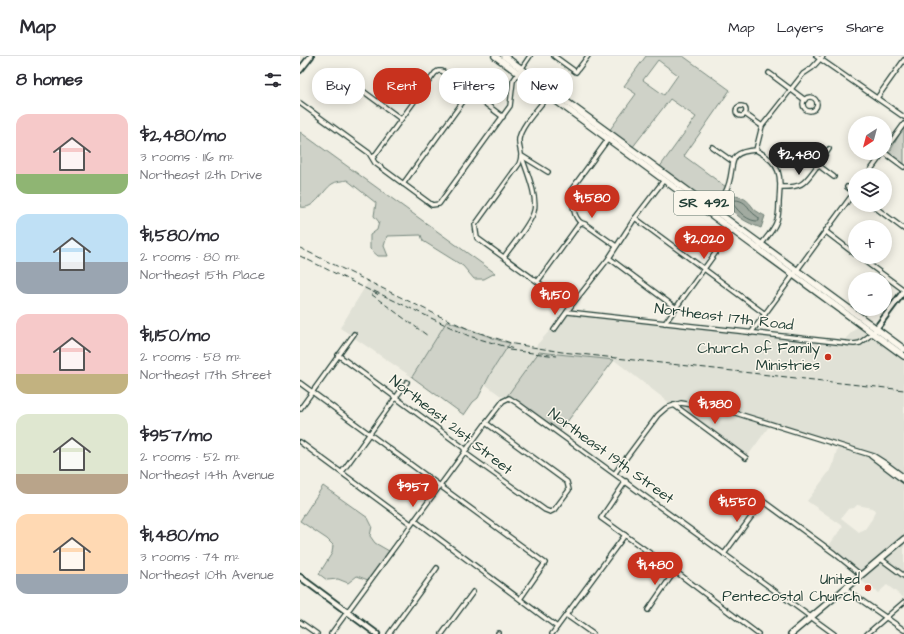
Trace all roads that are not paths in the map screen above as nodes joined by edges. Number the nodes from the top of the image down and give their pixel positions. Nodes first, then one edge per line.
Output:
1 (311, 56) edge
2 (496, 56) edge
3 (504, 56) edge
4 (530, 56) edge
5 (554, 56) edge
6 (588, 56) edge
7 (816, 56) edge
8 (821, 58) edge
9 (904, 60) edge
10 (517, 68) edge
11 (521, 68) edge
12 (517, 69) edge
13 (300, 70) edge
14 (439, 71) edge
15 (769, 73) dead end
16 (517, 74) edge
17 (791, 89) junction
18 (365, 92) edge
19 (877, 98) junction
20 (805, 100) dead end
21 (300, 103) edge
22 (461, 104) edge
23 (486, 104) edge
24 (542, 104) edge
25 (565, 104) edge
26 (745, 114) dead end
27 (503, 116) junction
28 (904, 117) edge
29 (401, 119) junction
30 (904, 124) edge
31 (762, 126) junction
32 (610, 136) junction
33 (892, 141) edge
34 (712, 147) dead end
35 (756, 150) junction
36 (829, 150) dead end
37 (522, 156) junction
38 (373, 158) junction
39 (892, 158) edge
40 (732, 162) junction
41 (818, 165) junction
42 (904, 167) edge
43 (548, 172) dead end
44 (834, 177) dead end
45 (666, 178) junction
46 (403, 184) junction
47 (780, 188) junction
48 (848, 201) edge
49 (713, 212) junction
50 (881, 212) edge
51 (635, 218) junction
52 (580, 223) junction
53 (734, 228) junction
54 (904, 229) edge
55 (825, 231) junction
56 (616, 246) junction
57 (759, 246) junction
58 (848, 249) edge
59 (504, 257) junction
60 (609, 258) junction
61 (868, 264) edge
62 (704, 270) junction
63 (795, 272) junction
64 (538, 281) junction
65 (904, 291) edge
66 (571, 306) junction
67 (676, 308) junction
68 (568, 312) junction
69 (765, 314) junction
70 (665, 322) junction
71 (554, 330) dead end
72 (874, 331) junction
73 (751, 333) junction
74 (354, 334) dead end
75 (904, 349) edge
76 (338, 355) junction
77 (904, 356) edge
78 (407, 382) dead end
79 (300, 383) edge
80 (312, 392) junction
81 (396, 397) junction
82 (674, 404) junction
83 (300, 409) edge
84 (486, 423) junction
85 (370, 434) junction
86 (300, 442) edge
87 (465, 453) junction
88 (746, 458) dead end
89 (342, 472) junction
90 (615, 473) junction
91 (897, 474) junction
92 (904, 477) edge
93 (626, 481) junction
94 (904, 481) edge
95 (440, 486) junction
96 (414, 520) junction
97 (411, 524) junction
98 (625, 535) junction
99 (904, 539) edge
100 (724, 554) junction
101 (881, 559) junction
102 (437, 568) dead end
103 (675, 571) junction
104 (862, 575) junction
105 (904, 576) edge
106 (300, 577) edge
107 (845, 589) junction
108 (473, 592) dead end
109 (520, 599) junction
110 (904, 602) edge
111 (648, 610) dead end
112 (347, 612) junction
113 (566, 615) junction
114 (811, 617) junction
115 (887, 617) junction
116 (300, 622) edge
117 (557, 627) junction
118 (904, 630) edge
119 (317, 634) edge
120 (331, 634) edge
121 (377, 634) edge
122 (388, 634) edge
123 (442, 634) edge
124 (552, 634) edge
125 (593, 634) edge
126 (758, 634) edge
127 (791, 634) edge
128 (834, 634) edge
129 (867, 634) edge

1 - 13 street
2 - 12 main road, SR 492
3 - 10 main road, SR 492
4 - 11 street
5 - 6 street
7 - 8 street
8 - 17 street
8 - 19 street
9 - 19 street
14 - 29 street
15 - 17 street
16 - 27 street
17 - 20 street
17 - 31 street
18 - 29 street
19 - 28 street
21 - 38 street
22 - 46 street
23 - 27 street
24 - 37 street
25 - 32 main road, SR 492
26 - 31 street
27 - 46 street
29 - 38 street
30 - 33 street
31 - 35 street
32 - 45 main road, SR 492
32 - 52 street
34 - 40 street
35 - 40 street
35 - 47 street
36 - 41 street
37 - 43 street
37 - 59 street
37 - 59 street
38 - 46 street
39 - 42 street
40 - 49 street
41 - 44 street
41 - 47 street
45 - 49 main road, SR 492
45 - 51 street
47 - 57 street
48 - 55 street
49 - 53 main road, SR 492
50 - 54 street
51 - 56 street
51 - 62 street
52 - 56 street
52 - 64 street
53 - 57 main road, SR 492
53 - 62 street
55 - 58 street
55 - 63 street
56 - 60 street
57 - 63 main road, SR 492
59 - 64 street
60 - 66 street
60 - 67 street
61 - 65 street
62 - 67 street
62 - 69 street
63 - 69 street
63 - 72 main road, SR 492
64 - 66 street
65 - 72 street
66 - 68 street
67 - 70 street
68 - 70 street, Northeast 17th Road
68 - 71 street
69 - 73 street
70 - 73 street, Northeast 17th Road
72 - 73 street, Northeast 17th Road
72 - 75 main road, SR 492
72 - 77 main road, SR 492
74 - 76 street
76 - 80 street
76 - 81 street, Northeast 21st Street
78 - 81 street
79 - 80 street
80 - 83 street
80 - 85 street
81 - 85 street
81 - 87 street, Northeast 21st Street
82 - 88 street
82 - 90 street
82 - 91 street
84 - 87 street
84 - 87 street, Northeast 21st Street
84 - 90 street, Northeast 19th Street
85 - 89 street
85 - 95 street
86 - 89 street
87 - 95 street
89 - 97 street
90 - 93 street, Northeast 19th Street
91 - 92 street
91 - 94 street
93 - 98 street
93 - 100 street, Northeast 19th Street
95 - 96 street
95 - 109 street
96 - 97 street
96 - 109 street
97 - 112 street
98 - 103 street
98 - 113 street
99 - 101 main road
100 - 104 street
100 - 114 street, Northeast 19th Street
101 - 104 main road
101 - 105 street
102 - 122 street
103 - 111 street
103 - 126 street
104 - 107 main road
106 - 112 street
107 - 114 main road
107 - 115 street
108 - 123 street
109 - 117 street
110 - 115 street
112 - 120 street
112 - 121 street
113 - 117 street
113 - 125 street
114 - 127 main road
114 - 128 street, Northeast 19th Street
115 - 118 street
115 - 129 street
116 - 119 street
117 - 124 street

